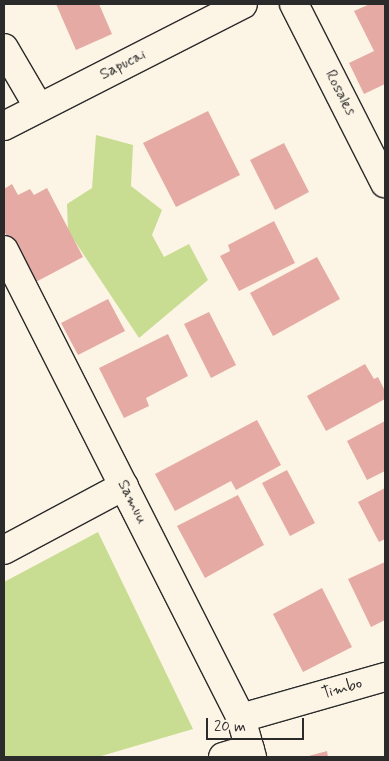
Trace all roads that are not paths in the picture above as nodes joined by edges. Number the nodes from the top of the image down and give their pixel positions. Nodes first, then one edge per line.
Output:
1 (243, 4) edge
2 (294, 4) edge
3 (4, 48) edge
4 (39, 108) junction
5 (4, 126) edge
6 (385, 183) edge
7 (4, 250) edge
8 (124, 486) junction
9 (4, 550) edge
10 (385, 676) edge
11 (241, 718) junction
12 (251, 753) edge
13 (224, 757) edge

1 - 4 street, Sapucai
2 - 6 street, Rosales
3 - 4 street
4 - 5 street, Sapucai
7 - 8 street, Samuu
8 - 9 street
8 - 11 street, Samuu
10 - 11 street, Timbo
11 - 12 street, Samuu
12 - 13 street

